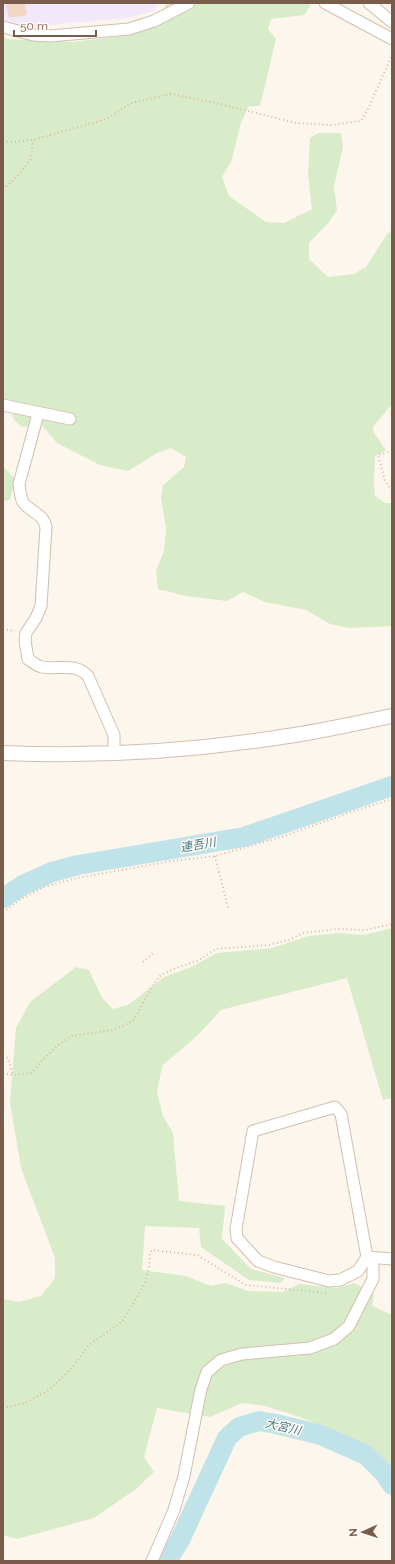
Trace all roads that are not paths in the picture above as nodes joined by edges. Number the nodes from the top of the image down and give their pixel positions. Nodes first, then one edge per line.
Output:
1 (189, 3) edge
2 (325, 3) edge
3 (369, 3) edge
4 (392, 22) edge
5 (3, 27) edge
6 (392, 38) edge
7 (3, 405) edge
8 (38, 414) junction
9 (70, 419) dead end
10 (392, 716) edge
11 (114, 752) junction
12 (3, 753) edge
13 (370, 1258) junction
14 (392, 1259) edge
15 (152, 1561) edge

1 - 5 street
2 - 6 street
3 - 4 street
7 - 8 street
8 - 9 street
8 - 11 street
10 - 11 street
11 - 12 street
13 - 13 street
13 - 14 street
13 - 15 street

